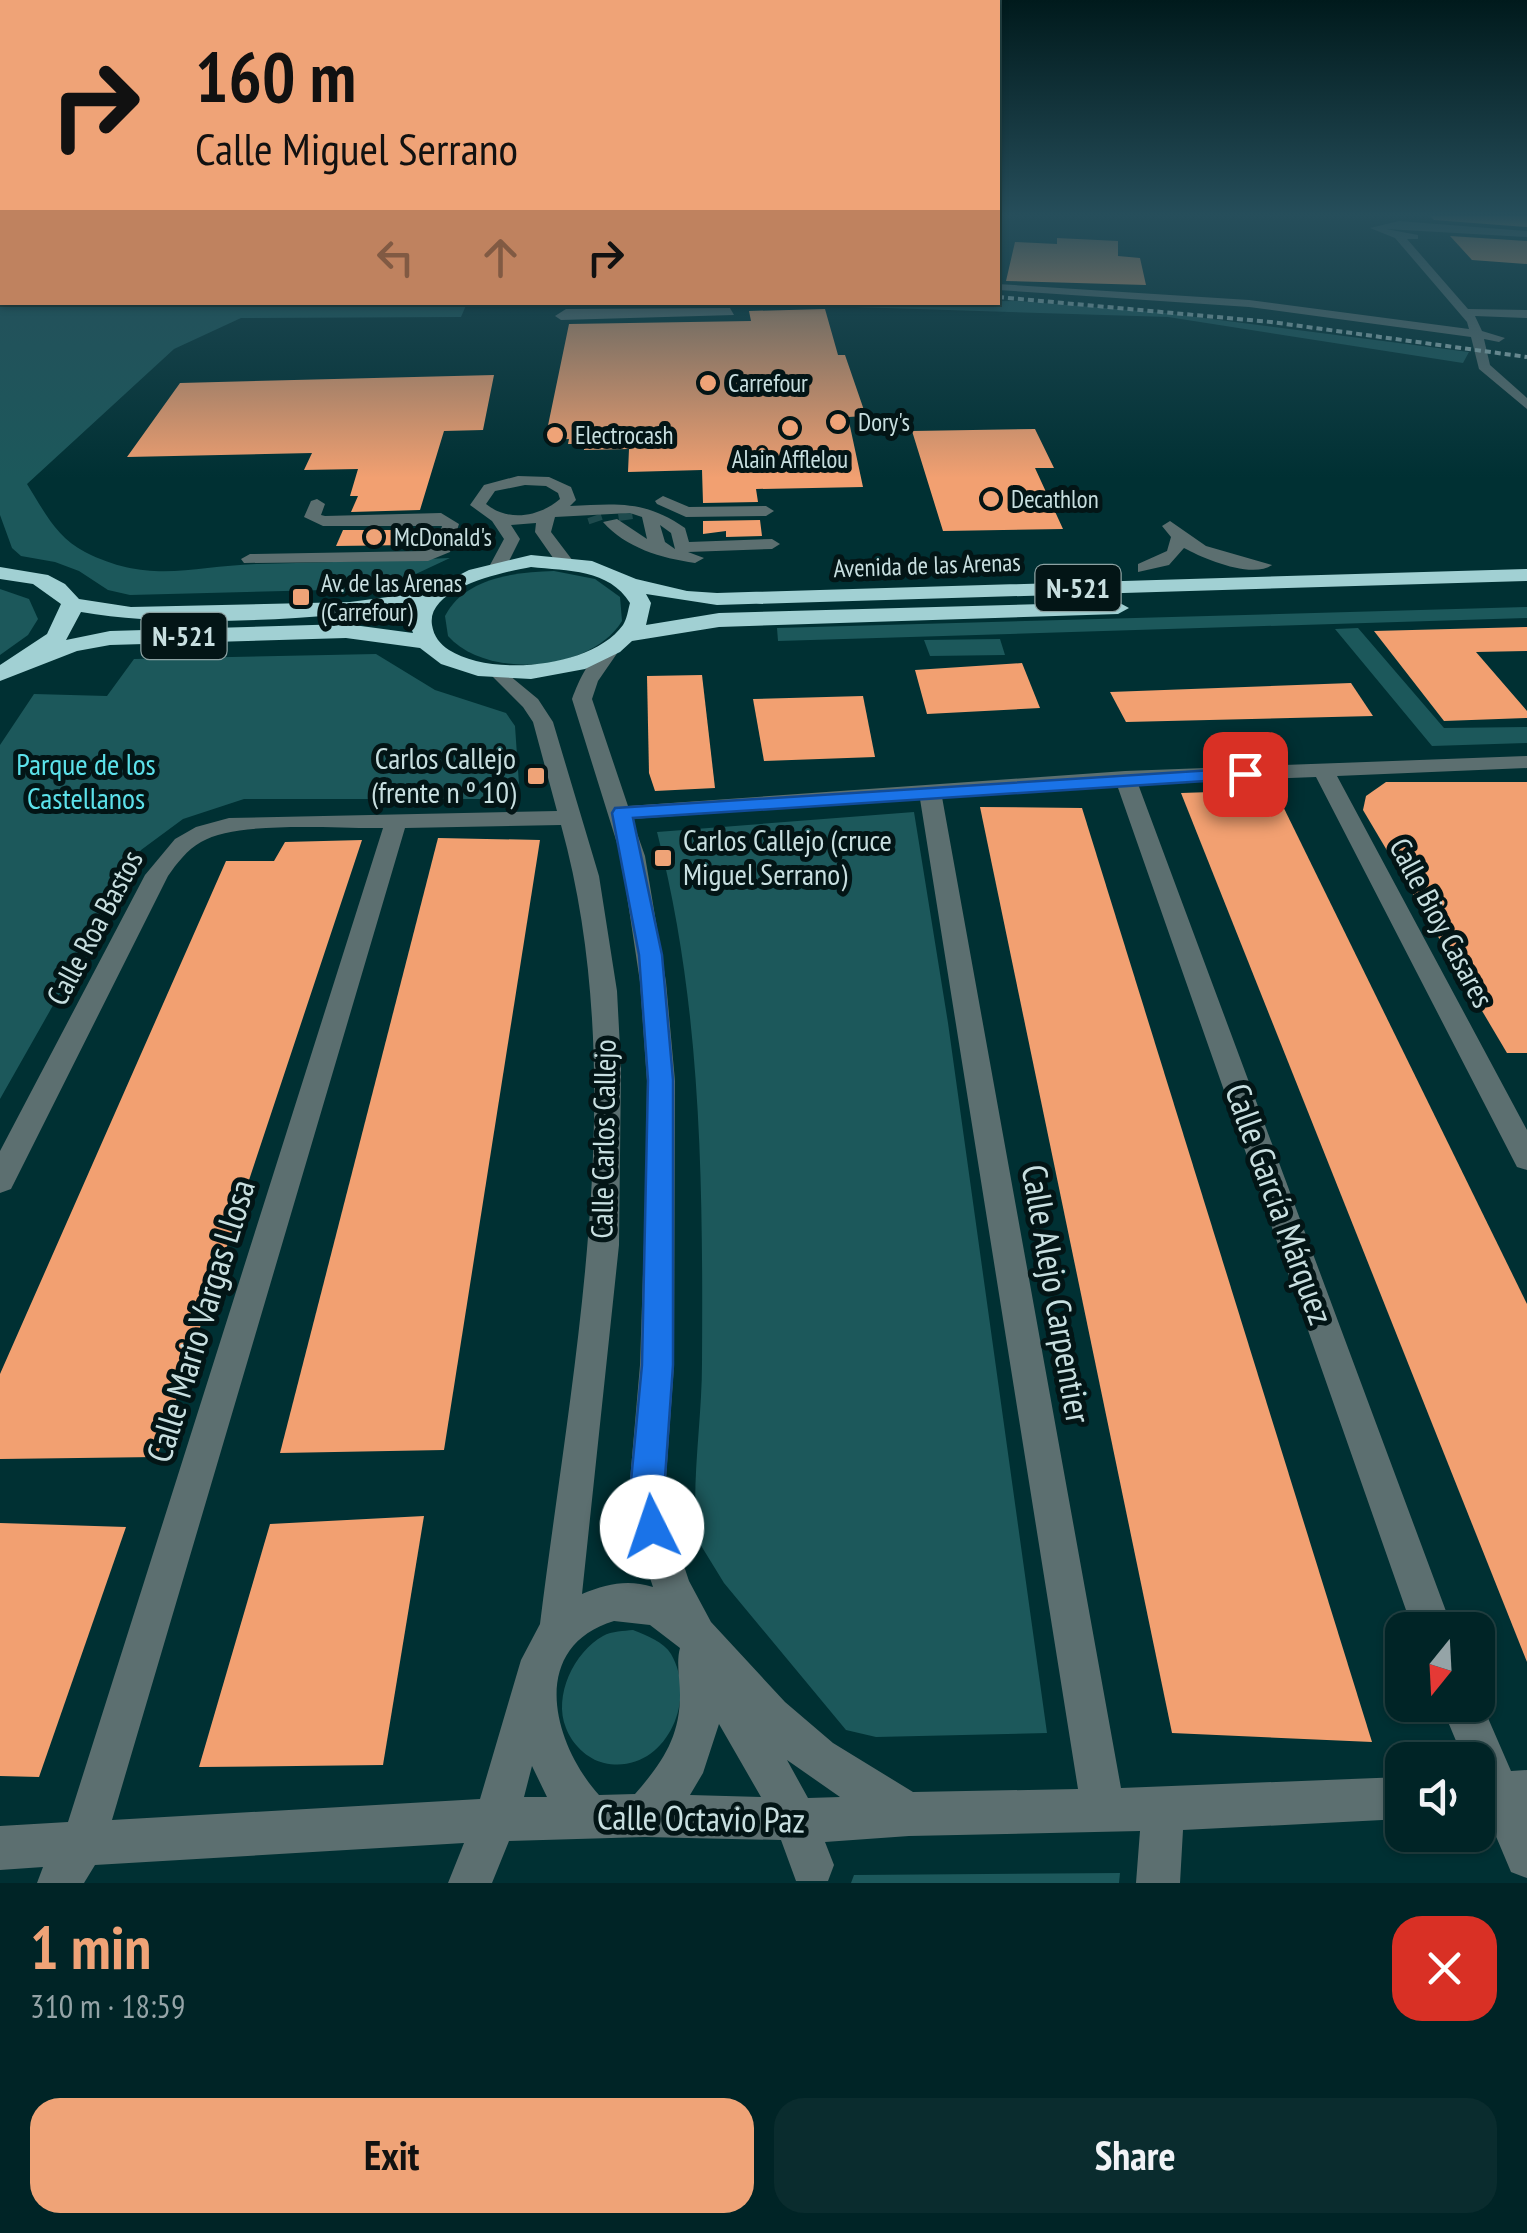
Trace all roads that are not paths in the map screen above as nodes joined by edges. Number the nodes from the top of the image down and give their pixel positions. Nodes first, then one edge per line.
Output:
1 (1235, 303) edge
2 (1458, 303) edge
3 (1478, 303) edge
4 (730, 312) dead end
5 (1465, 312) junction
6 (1486, 312) junction
7 (1527, 314) edge
8 (561, 316) dead end
9 (1477, 334) junction
10 (1500, 350) junction
11 (1527, 386) edge
12 (1527, 405) edge
13 (317, 504) dead end
14 (658, 511) junction
15 (766, 511) dead end
16 (551, 513) junction
17 (498, 518) junction
18 (615, 525) tunnel mouth
19 (739, 534) junction
20 (660, 550) junction
21 (250, 559) dead end
22 (564, 561) junction
23 (499, 565) junction
24 (1264, 565) junction
25 (1144, 568) junction
26 (0, 573) edge
27 (1527, 574) edge
28 (1481, 576) junction
29 (630, 584) junction
30 (869, 594) junction
31 (1527, 595) edge
32 (433, 598) junction
33 (72, 604) junction
34 (426, 642) junction
35 (620, 643) junction
36 (25, 662) junction
37 (498, 672) junction
38 (0, 674) edge
39 (1527, 762) edge
40 (1324, 771) junction
41 (1125, 778) junction
42 (930, 792) junction
43 (622, 813) junction
44 (567, 818) junction
45 (396, 821) junction
46 (1527, 1158) edge
47 (0, 1180) edge
48 (1427, 1612) edge
49 (558, 1629) junction
50 (696, 1636) junction
51 (536, 1682) junction
52 (1468, 1722) edge
53 (1502, 1793) edge
54 (1385, 1799) edge
55 (1163, 1808) junction
56 (1102, 1810) junction
57 (909, 1814) junction
58 (645, 1815) junction
59 (591, 1818) junction
60 (496, 1820) junction
61 (809, 1820) junction
62 (83, 1844) junction
63 (0, 1848) edge
64 (1527, 1856) edge
65 (810, 1874) edge
66 (59, 1883) edge
67 (470, 1883) edge
68 (1158, 1883) edge

1 - 9 street
2 - 5 street
3 - 6 street
4 - 8 street
5 - 6 street
5 - 9 street
6 - 7 street
6 - 10 street
9 - 10 street
9 - 12 street
10 - 11 street
13 - 21 street
14 - 15 street
14 - 16 street
14 - 19 street
14 - 19 street
14 - 20 street
16 - 17 street
16 - 17 street
16 - 22 street
17 - 23 street
18 - 20 street
19 - 20 street
22 - 23 highway, N-521
22 - 29 highway, N-521
23 - 32 highway, N-521
24 - 25 highway
24 - 25 street
24 - 28 highway
25 - 30 highway
26 - 33 highway
27 - 28 highway, Avenida de las Arenas / N-521
28 - 30 highway, Avenida de las Arenas / N-521
29 - 30 highway, Avenida de las Arenas / N-521
29 - 35 highway
31 - 35 highway, Avenida de las Arenas / N-521
32 - 33 highway, N-521
32 - 34 highway
33 - 36 highway
34 - 36 highway, N-521
34 - 37 highway, N-521
35 - 37 highway, Avenida de las Arenas
35 - 43 street, Calle Carlos Callejo
36 - 38 highway
37 - 44 street, Calle Carlos Callejo
39 - 40 street
40 - 41 street
40 - 46 street, Calle Bioy Casares
41 - 42 street
41 - 48 street, Calle García Márquez
42 - 43 street
42 - 56 street, Calle Alejo Carpentier
43 - 50 street, Calle Carlos Callejo
44 - 45 street, Calle Roa Bastos
44 - 49 street, Calle Carlos Callejo
45 - 47 street, Calle Roa Bastos
45 - 62 street, Calle Mario Vargas Llosa
49 - 50 street
49 - 51 street, Calle Carlos Callejo
50 - 57 street
50 - 58 street, Calle Carlos Callejo
50 - 61 street
51 - 59 street, Calle Carlos Callejo
51 - 60 street, Calle Carlos Callejo
52 - 53 street
53 - 64 street
54 - 55 street, Calle Octavio Paz
55 - 56 street, Calle Octavio Paz
55 - 68 street
56 - 57 street, Calle Octavio Paz
57 - 61 street, Calle Octavio Paz
58 - 59 street, Calle Octavio Paz
58 - 61 street, Calle Octavio Paz
59 - 60 street, Calle Octavio Paz
60 - 62 street, Calle Octavio Paz
60 - 67 street, Calle Carlos Callejo
61 - 65 street
62 - 63 street, Calle Octavio Paz
62 - 66 street, Calle Mario Vargas Llosa

